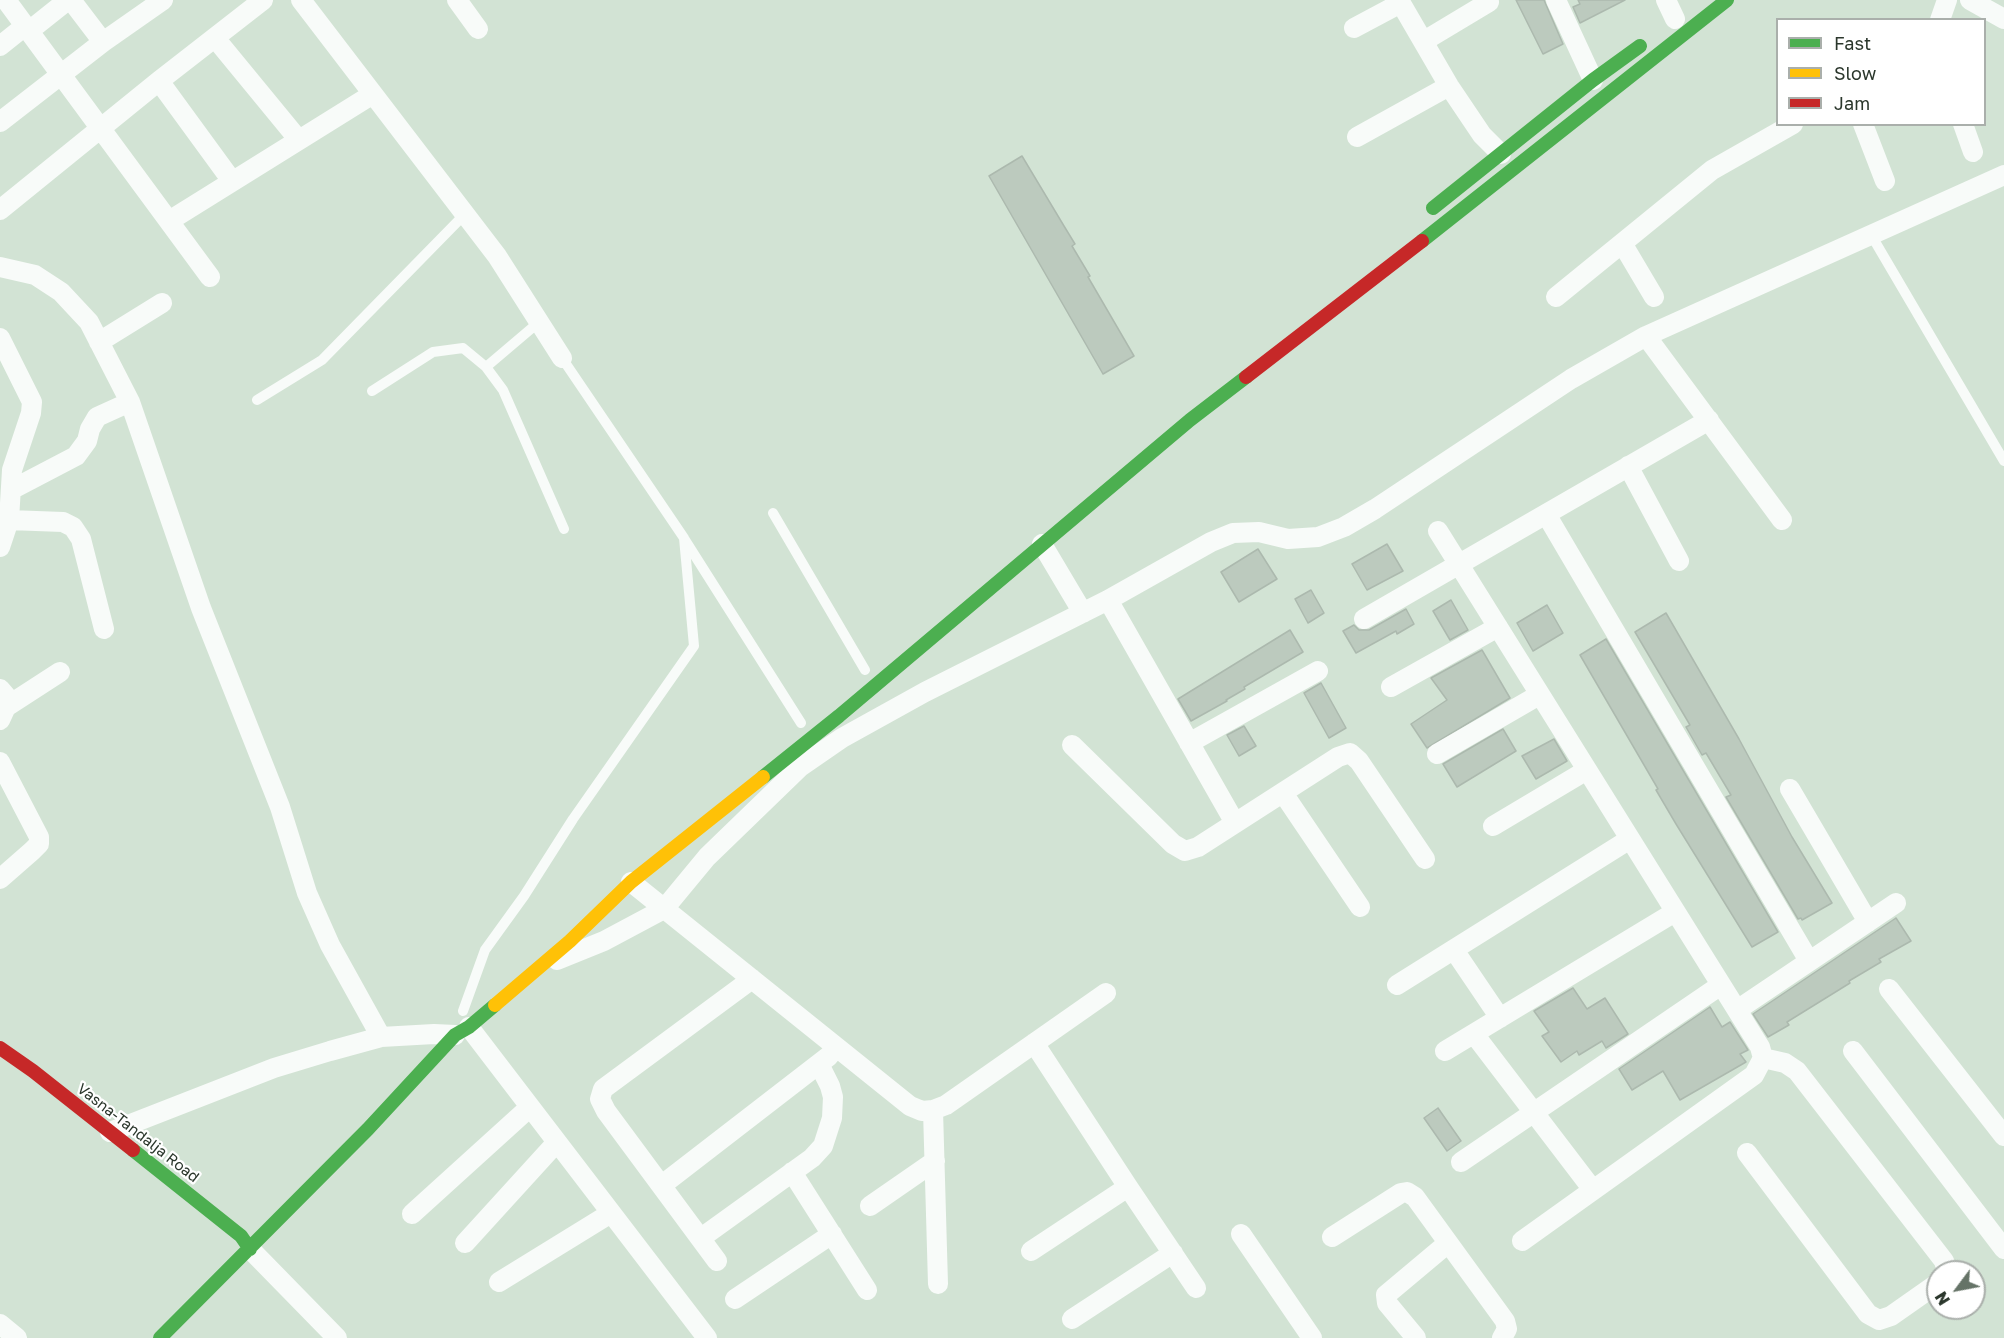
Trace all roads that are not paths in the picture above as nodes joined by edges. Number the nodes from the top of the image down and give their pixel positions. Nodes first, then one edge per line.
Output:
1 (6, 0) edge
2 (69, 0) edge
3 (163, 0) edge
4 (263, 0) edge
5 (302, 0) edge
6 (456, 0) edge
7 (1556, 0) edge
8 (1666, 0) edge
9 (1727, 0) edge
10 (1947, 0) edge
11 (1970, 0) edge
12 (1400, 2) edge
13 (1489, 2) dead end
14 (241, 7) edge
15 (1676, 17) dead end
16 (1941, 18) edge
17 (2004, 19) edge
18 (27, 28) junction
19 (1354, 28) dead end
20 (478, 29) dead end
21 (215, 38) junction
22 (1648, 40) dead end
23 (1424, 41) junction
24 (103, 42) junction
25 (0, 46) edge
26 (61, 74) junction
27 (1593, 80) junction
28 (159, 81) junction
29 (1449, 86) junction
30 (373, 93) junction
31 (0, 122) edge
32 (1789, 126) edge
33 (1864, 126) edge
34 (1964, 126) edge
35 (101, 128) junction
36 (1357, 136) dead end
37 (298, 139) junction
38 (1973, 152) dead end
39 (1501, 154) junction
40 (2004, 176) edge
41 (232, 181) junction
42 (1885, 181) dead end
43 (0, 210) edge
44 (465, 214) junction
45 (1425, 214) dead end
46 (169, 221) junction
47 (1870, 233) junction
48 (1622, 243) junction
49 (0, 267) edge
50 (210, 277) dead end
51 (1556, 297) dead end
52 (1654, 297) dead end
53 (162, 303) dead end
54 (539, 322) junction
55 (1647, 336) junction
56 (0, 338) edge
57 (99, 342) junction
58 (562, 358) joint
59 (486, 367) junction
60 (372, 391) dead end
61 (257, 400) dead end
62 (130, 402) junction
63 (1709, 420) junction
64 (2004, 461) edge
65 (1628, 466) junction
66 (11, 490) junction
67 (773, 513) dead end
68 (1546, 514) junction
69 (9, 520) junction
70 (1782, 520) dead end
71 (564, 529) dead end
72 (1438, 531) dead end
73 (684, 538) junction
74 (1042, 544) junction
75 (0, 547) edge
76 (1679, 561) dead end
77 (1459, 565) junction
78 (1108, 600) junction
79 (1083, 613) junction
80 (1364, 619) dead end
81 (1498, 627) junction
82 (104, 629) dead end
83 (866, 670) dead end
84 (1318, 671) dead end
85 (60, 672) dead end
86 (1391, 687) dead end
87 (1539, 695) junction
88 (2, 706) edge
89 (801, 723) dead end
90 (1189, 743) junction
91 (1072, 745) dead end
92 (1437, 754) dead end
93 (0, 762) edge
94 (1587, 770) junction
95 (5, 786) edge
96 (1790, 789) dead end
97 (1283, 794) junction
98 (1235, 822) junction
99 (1493, 826) dead end
100 (1630, 839) junction
101 (1425, 859) dead end
102 (0, 879) edge
103 (631, 882) junction
104 (1896, 903) dead end
105 (1360, 907) dead end
106 (664, 909) junction
107 (1676, 912) junction
108 (1868, 922) junction
109 (1454, 950) junction
110 (1809, 961) junction
111 (538, 968) junction
112 (752, 979) junction
113 (1397, 985) dead end
114 (1722, 986) junction
115 (1889, 989) dead end
116 (1106, 993) dead end
117 (480, 997) dead end
118 (1737, 1010) junction
119 (1500, 1018) junction
120 (462, 1024) junction
121 (434, 1034) junction
122 (1474, 1034) junction
123 (381, 1037) junction
124 (1034, 1043) junction
125 (0, 1048) edge
126 (420, 1049) dead end
127 (838, 1049) junction
128 (1445, 1051) dead end
129 (1853, 1051) dead end
130 (1763, 1058) junction
131 (819, 1064) junction
132 (530, 1107) junction
133 (933, 1110) junction
134 (1534, 1112) junction
135 (110, 1132) junction
136 (2004, 1136) edge
137 (557, 1142) junction
138 (1747, 1153) dead end
139 (935, 1161) junction
140 (1461, 1162) dead end
141 (792, 1172) junction
142 (662, 1185) junction
143 (1128, 1187) junction
144 (1593, 1190) junction
145 (870, 1206) dead end
146 (611, 1213) junction
147 (412, 1214) dead end
148 (832, 1234) junction
149 (1241, 1234) dead end
150 (1332, 1237) dead end
151 (247, 1238) junction
152 (700, 1238) junction
153 (1522, 1241) dead end
154 (465, 1243) dead end
155 (1448, 1244) junction
156 (2004, 1249) edge
157 (1031, 1251) dead end
158 (1173, 1254) junction
159 (1943, 1260) edge
160 (717, 1262) dead end
161 (198, 1280) dead end
162 (499, 1282) dead end
163 (938, 1284) dead end
164 (1196, 1288) dead end
165 (867, 1290) dead end
166 (1926, 1291) edge
167 (735, 1299) dead end
168 (1072, 1319) dead end
169 (0, 1324) edge
170 (703, 1337) edge
171 (17, 1338) edge
172 (160, 1338) edge
173 (337, 1338) edge
174 (1312, 1338) edge
175 (1416, 1338) edge
176 (1502, 1338) edge

1 - 18 street
2 - 18 street
2 - 24 street
3 - 24 street
4 - 14 street
5 - 30 street
6 - 20 street
7 - 27 street
8 - 15 street
9 - 74 street
10 - 16 street
11 - 17 street
12 - 19 street
12 - 23 street
13 - 23 street
14 - 21 street
18 - 25 street
18 - 26 street
21 - 28 street
21 - 37 street
22 - 27 street
23 - 29 street
24 - 26 street
26 - 31 street
26 - 35 street
27 - 39 street
28 - 35 street
28 - 41 street
29 - 36 street
29 - 39 street
30 - 37 street
30 - 44 street
32 - 48 street
33 - 42 street
34 - 38 street
35 - 43 street
35 - 46 street
37 - 41 street
39 - 45 street
40 - 47 street
41 - 46 street
44 - 54 street
44 - 61 lane
46 - 50 street
47 - 55 street
47 - 64 lane
48 - 51 street
48 - 52 street
49 - 57 street
53 - 57 street
54 - 58 street
54 - 59 lane
55 - 63 street
55 - 78 street
56 - 66 street
57 - 62 street
58 - 73 lane
59 - 60 lane
59 - 71 lane
62 - 66 street
62 - 123 street
63 - 65 street
63 - 70 street
65 - 68 street
65 - 76 street
66 - 69 street
67 - 83 lane
68 - 77 street
68 - 110 street
69 - 75 street
69 - 82 street
72 - 77 street
73 - 89 lane
73 - 120 lane
74 - 79 street
74 - 103 street
77 - 80 street
77 - 81 street
78 - 79 street
78 - 90 street
79 - 106 street
81 - 86 street
81 - 87 street
84 - 90 street
85 - 88 street
87 - 92 street
87 - 94 street
90 - 98 street
91 - 98 street
93 - 95 street
94 - 99 street
94 - 100 street
95 - 102 street
96 - 108 street
97 - 98 street
97 - 101 street
97 - 105 street
100 - 107 street
100 - 109 street
103 - 106 street
103 - 111 street
104 - 108 street
106 - 111 street
106 - 112 street
107 - 114 street
107 - 119 street
108 - 110 street
109 - 113 street
109 - 119 street
110 - 118 street
111 - 120 street
112 - 127 street
112 - 142 street
114 - 118 street
114 - 134 street
115 - 136 street
116 - 124 street
117 - 120 street
118 - 130 street
119 - 122 street
120 - 121 street
120 - 132 street
120 - 151 street
121 - 123 street
121 - 126 street
122 - 128 street
122 - 134 street
123 - 135 street
124 - 133 street
124 - 143 street
125 - 135 street, Vasna-Tandalja Road
127 - 131 street
127 - 133 street
129 - 156 street
130 - 144 street
130 - 159 street
131 - 141 street
131 - 142 street
132 - 137 street
132 - 147 street
133 - 139 street
134 - 140 street
134 - 144 street
135 - 151 street, Vasna-Tandalja Road
137 - 146 street
137 - 154 street
138 - 166 street
139 - 145 street
139 - 163 street
141 - 148 street
141 - 152 street
142 - 152 street
143 - 157 street
143 - 158 street
144 - 153 street
146 - 162 street
146 - 170 street
148 - 165 street
148 - 167 street
149 - 174 street
150 - 155 street
151 - 161 street
151 - 172 street
151 - 173 street
152 - 160 street
155 - 175 street
155 - 176 street
158 - 164 street
158 - 168 street
169 - 171 street

